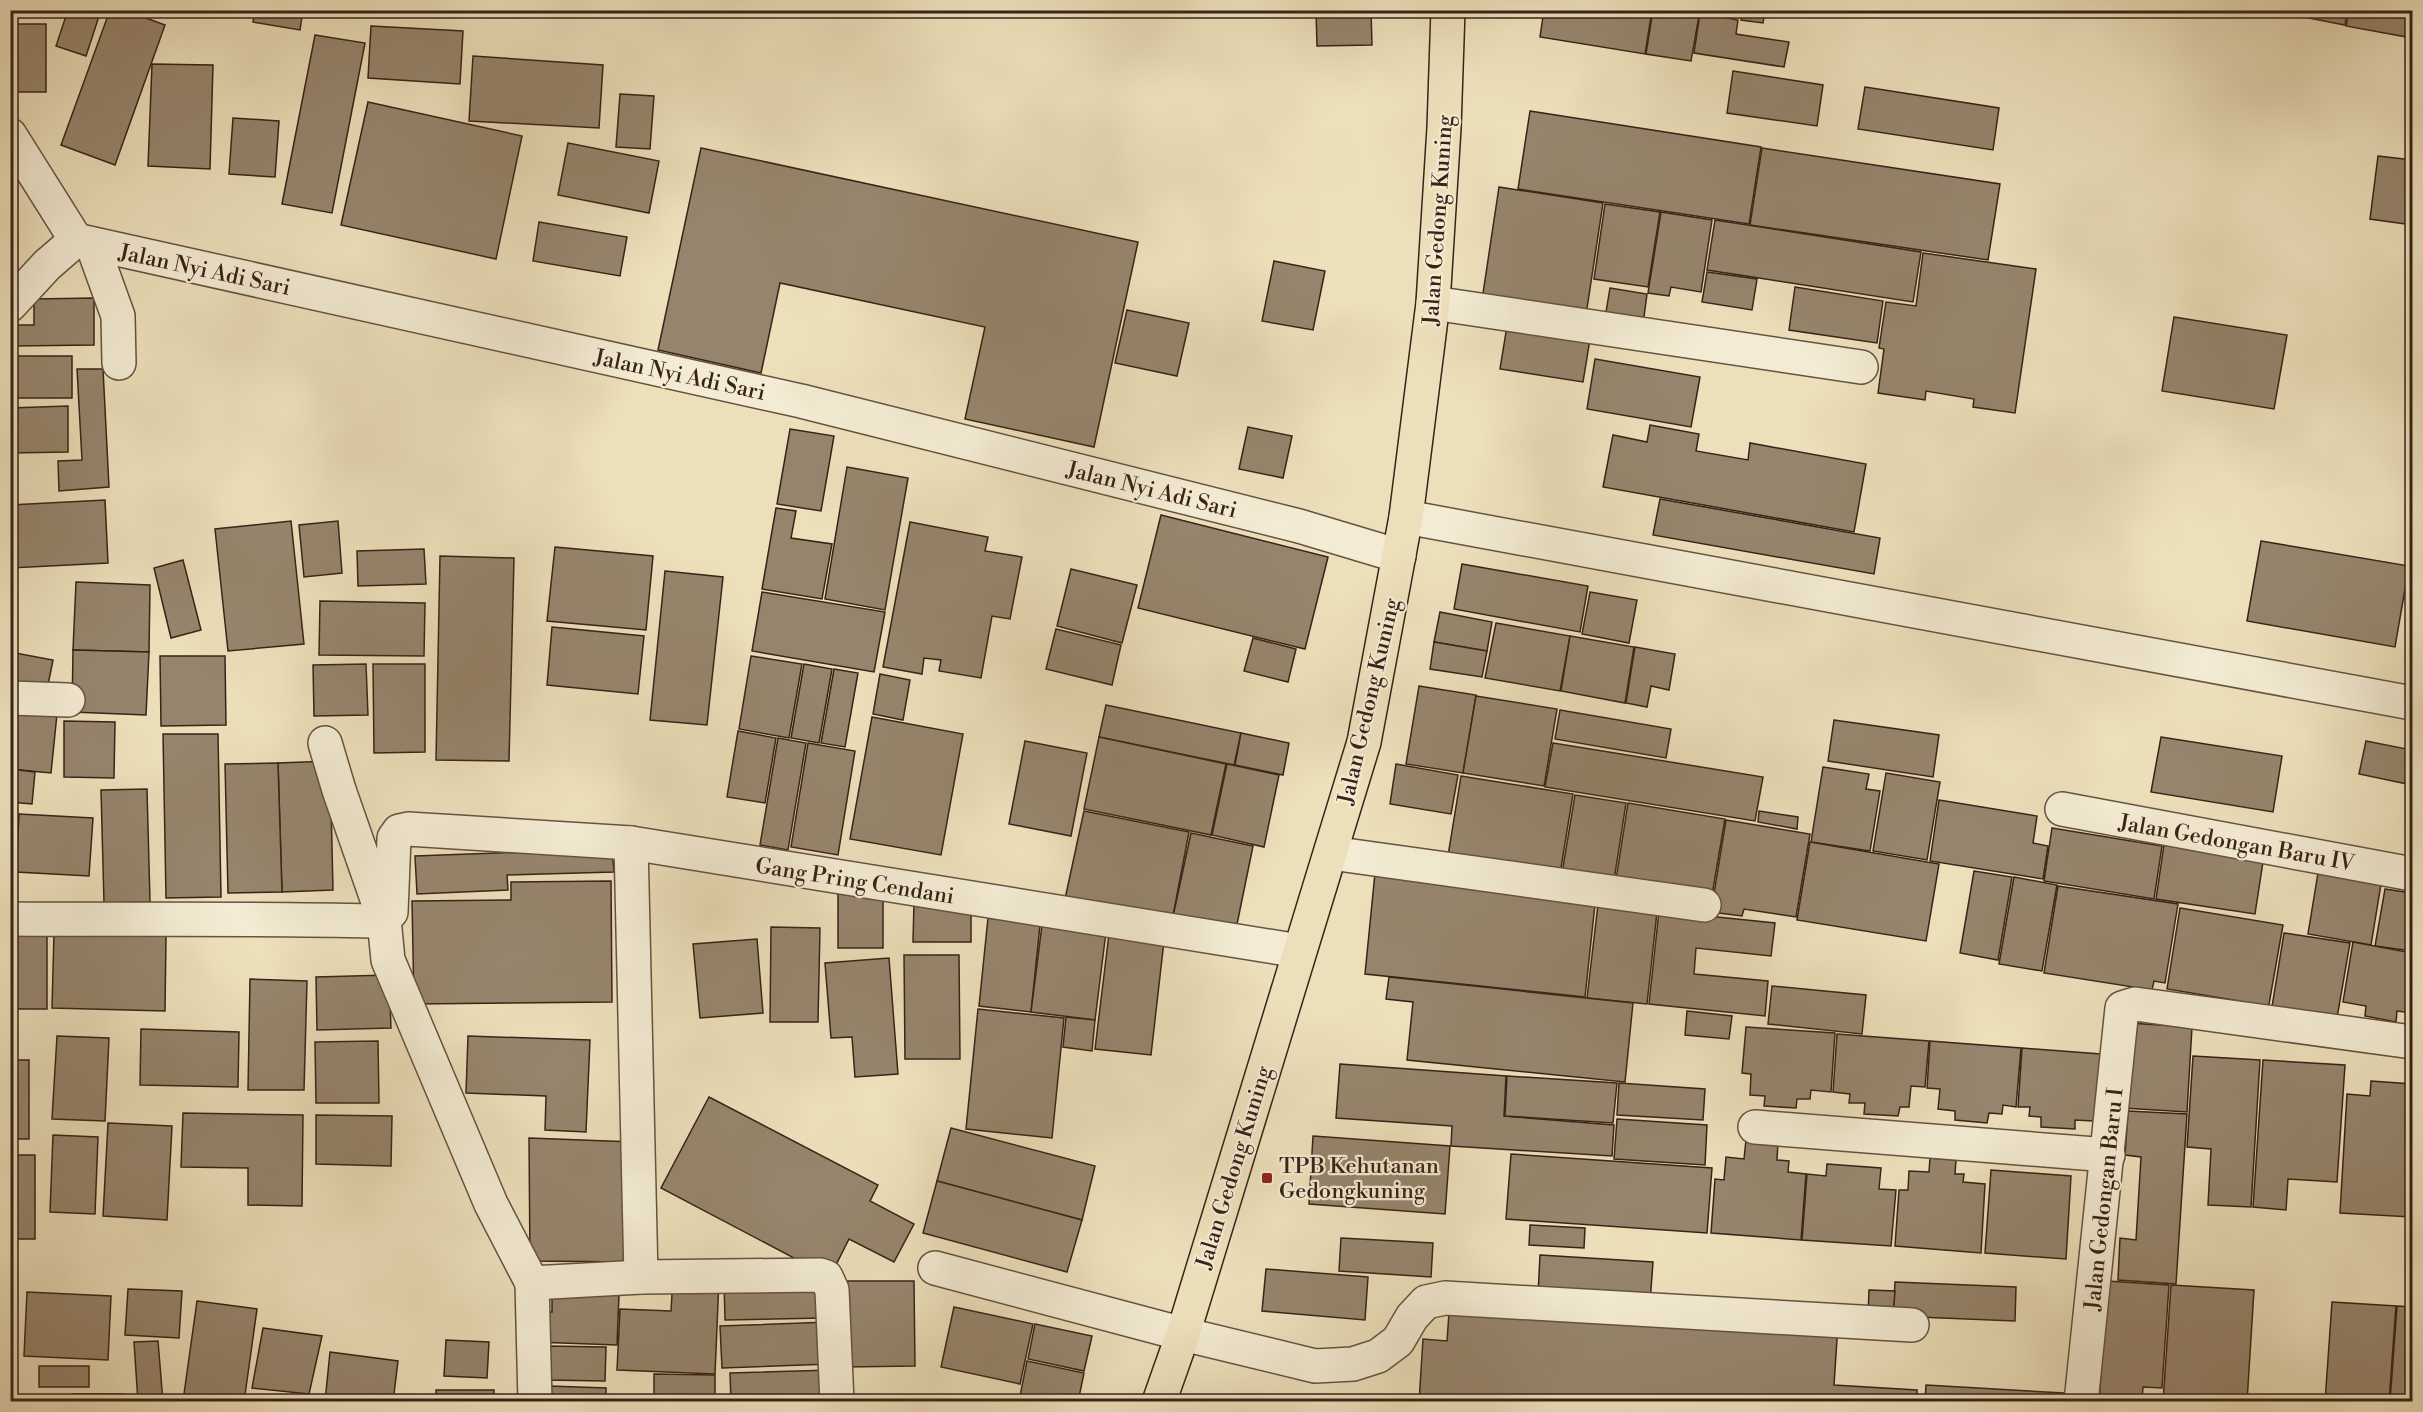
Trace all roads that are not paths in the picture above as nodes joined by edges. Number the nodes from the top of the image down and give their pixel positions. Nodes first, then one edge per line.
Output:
1 (1448, 10) edge
2 (10, 135) edge
3 (84, 242) junction
4 (1433, 303) junction
5 (10, 304) edge
6 (119, 363) dead end
7 (1861, 367) dead end
8 (1406, 517) junction
9 (1399, 556) junction
10 (10, 698) edge
11 (68, 700) dead end
12 (2412, 704) edge
13 (325, 743) dead end
14 (2062, 809) dead end
15 (631, 843) junction
16 (1331, 853) junction
17 (2412, 874) edge
18 (1704, 905) dead end
19 (384, 919) junction
20 (10, 920) edge
21 (1299, 951) junction
22 (2412, 1042) edge
23 (1755, 1127) dead end
24 (2108, 1155) junction
25 (935, 1268) dead end
26 (642, 1277) junction
27 (532, 1283) junction
28 (1912, 1325) dead end
29 (1183, 1334) junction
30 (536, 1401) edge
31 (837, 1401) edge
32 (1159, 1401) edge
33 (2081, 1401) edge

1 - 4 main road, Jalan Gedong Kuning
2 - 3 street
3 - 5 street
3 - 6 street
3 - 9 street, Jalan Nyi Adi Sari
4 - 7 street
4 - 8 main road, Jalan Gedong Kuning
8 - 9 main road, Jalan Gedong Kuning
8 - 12 street
9 - 16 main road, Jalan Gedong Kuning
10 - 11 street
13 - 19 street
14 - 17 street, Jalan Gedongan Baru IV
15 - 19 street, Gang Pring Cendani
15 - 21 street, Gang Pring Cendani
15 - 26 street
16 - 18 street
16 - 21 main road, Jalan Gedong Kuning
19 - 20 street
19 - 27 street
21 - 29 main road, Jalan Gedong Kuning
22 - 24 street, Jalan Gedongan Baru I
23 - 24 street
24 - 33 street, Jalan Gedongan Baru I
25 - 29 street
26 - 27 street
26 - 31 street
27 - 30 street
28 - 29 street
29 - 32 main road, Jalan Gedong Kuning

